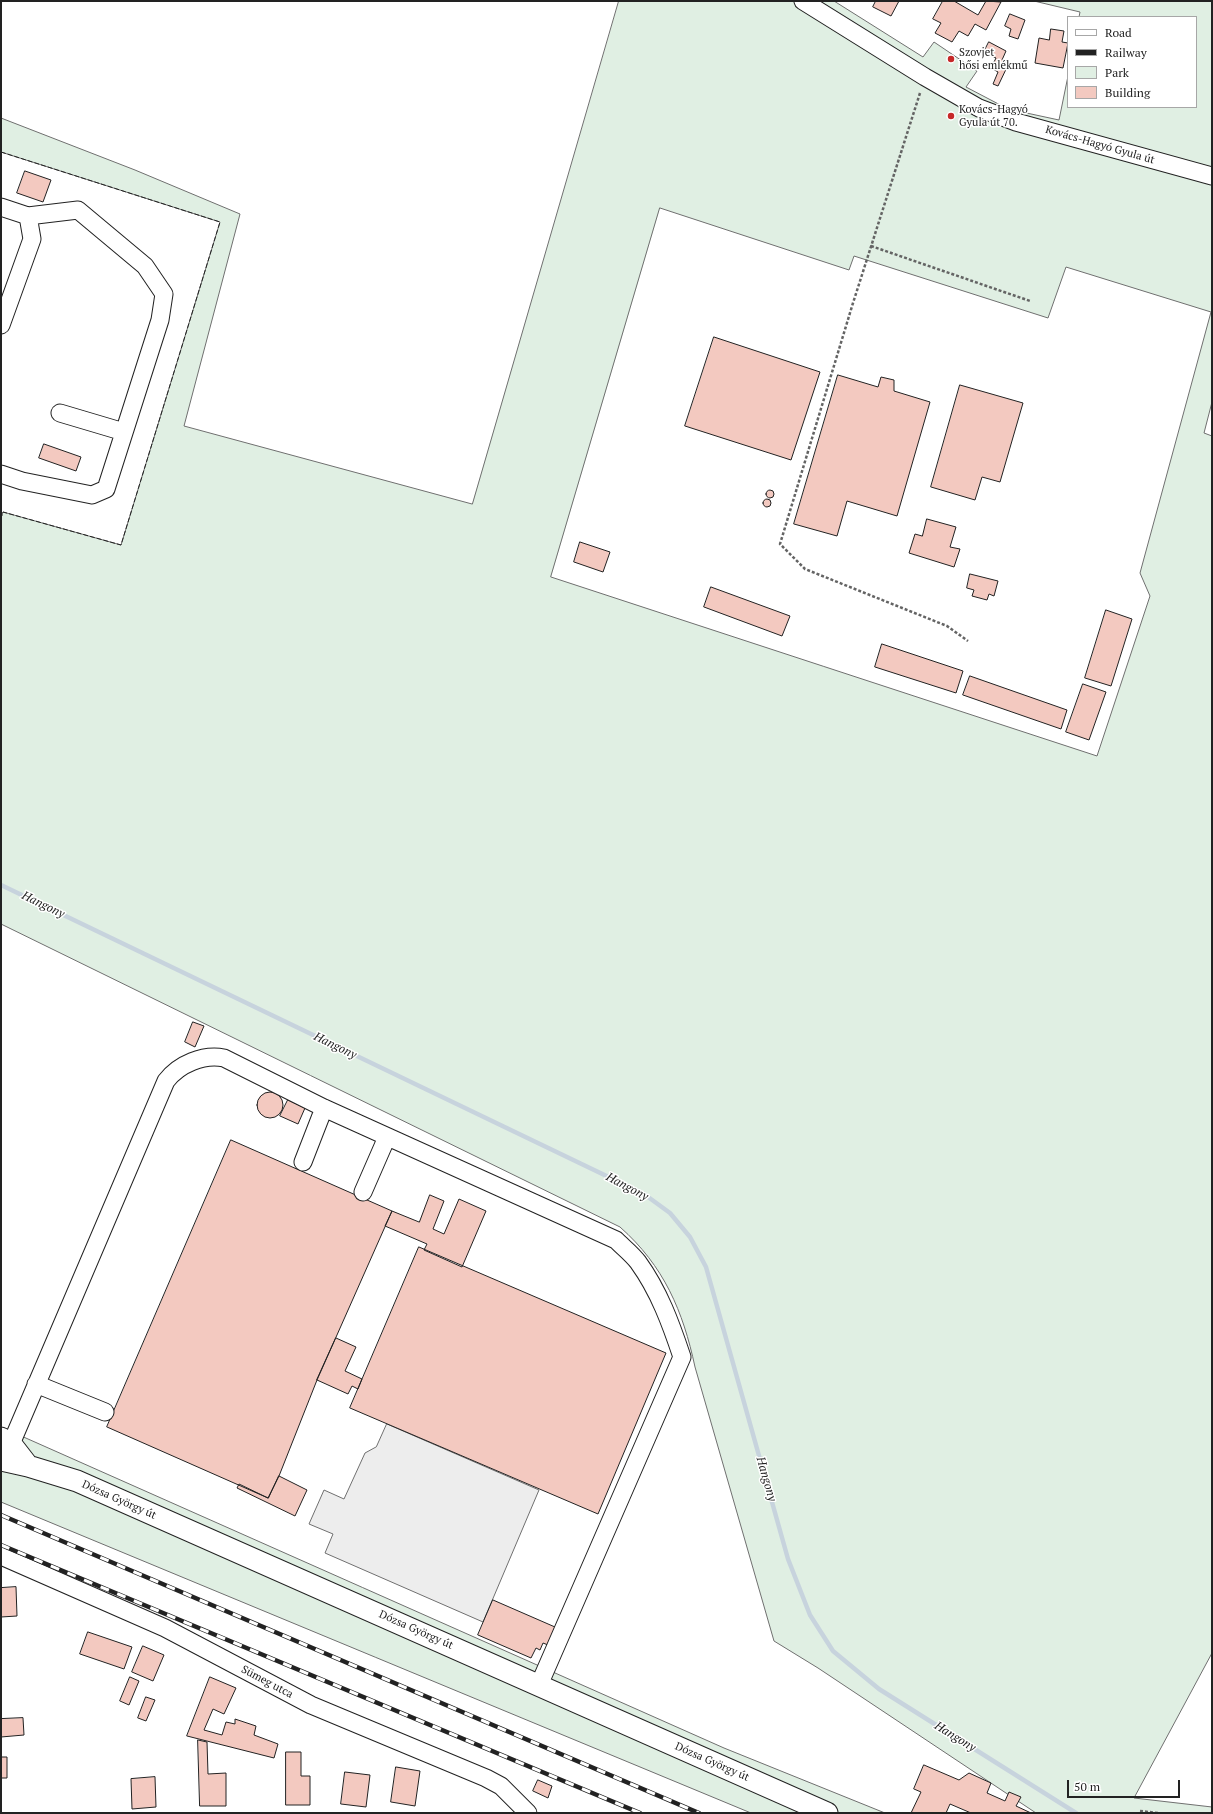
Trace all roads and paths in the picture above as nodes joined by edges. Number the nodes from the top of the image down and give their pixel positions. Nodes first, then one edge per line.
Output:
1 (803, 1) edge
2 (925, 77) junction
3 (1212, 176) edge
4 (1, 207) edge
5 (28, 216) junction
6 (871, 246) junction
7 (1030, 301) dead end
8 (1, 325) edge
9 (60, 413) dead end
10 (124, 432) junction
11 (1, 474) edge
12 (968, 641) dead end
13 (324, 1108) junction
14 (387, 1137) junction
15 (303, 1162) dead end
16 (363, 1192) dead end
17 (36, 1384) junction
18 (105, 1412) dead end
19 (4, 1447) edge
20 (1, 1556) edge
21 (539, 1685) junction
22 (1140, 1811) dead end
23 (528, 1813) edge
24 (827, 1813) edge
25 (1158, 1813) edge

1 - 2 street, Kovács-Hagyó Gyula út
2 - 3 street, Kovács-Hagyó Gyula út
2 - 6 path
4 - 5 street
5 - 8 street
5 - 10 street
6 - 7 path
6 - 12 path
9 - 10 street
10 - 11 street
13 - 14 street
13 - 15 street
13 - 17 street
14 - 16 street
14 - 21 street
17 - 18 street
17 - 19 street
19 - 21 main road, Dózsa György út
20 - 23 street, Sümeg utca
21 - 24 main road, Dózsa György út
22 - 25 path

